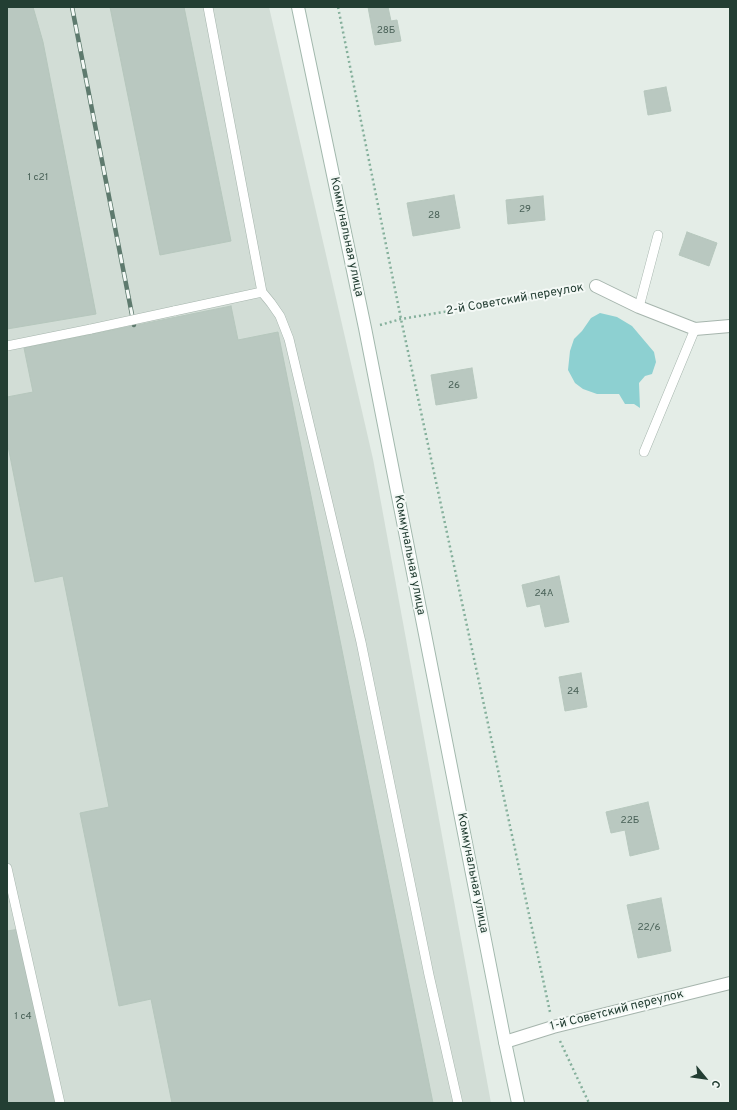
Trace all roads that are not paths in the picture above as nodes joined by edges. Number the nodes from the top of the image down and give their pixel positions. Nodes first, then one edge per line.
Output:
1 (208, 7) edge
2 (298, 7) edge
3 (658, 234) dead end
4 (596, 286) road end
5 (262, 292) junction
6 (639, 307) junction
7 (730, 326) edge
8 (695, 329) junction
9 (7, 346) edge
10 (644, 452) dead end
11 (7, 868) edge
12 (730, 984) edge
13 (506, 1042) junction
14 (60, 1103) edge
15 (458, 1103) edge
16 (518, 1103) edge

1 - 5 lane
2 - 13 street, Коммунальная улица
3 - 6 lane
4 - 6 street, 2-й Советский переулок
5 - 9 lane, bridge
5 - 15 lane
6 - 8 street, 2-й Советский переулок
7 - 8 street, 2-й Советский переулок
8 - 10 lane
11 - 14 lane
12 - 13 street, 1-й Советский переулок
13 - 16 street, Коммунальная улица

